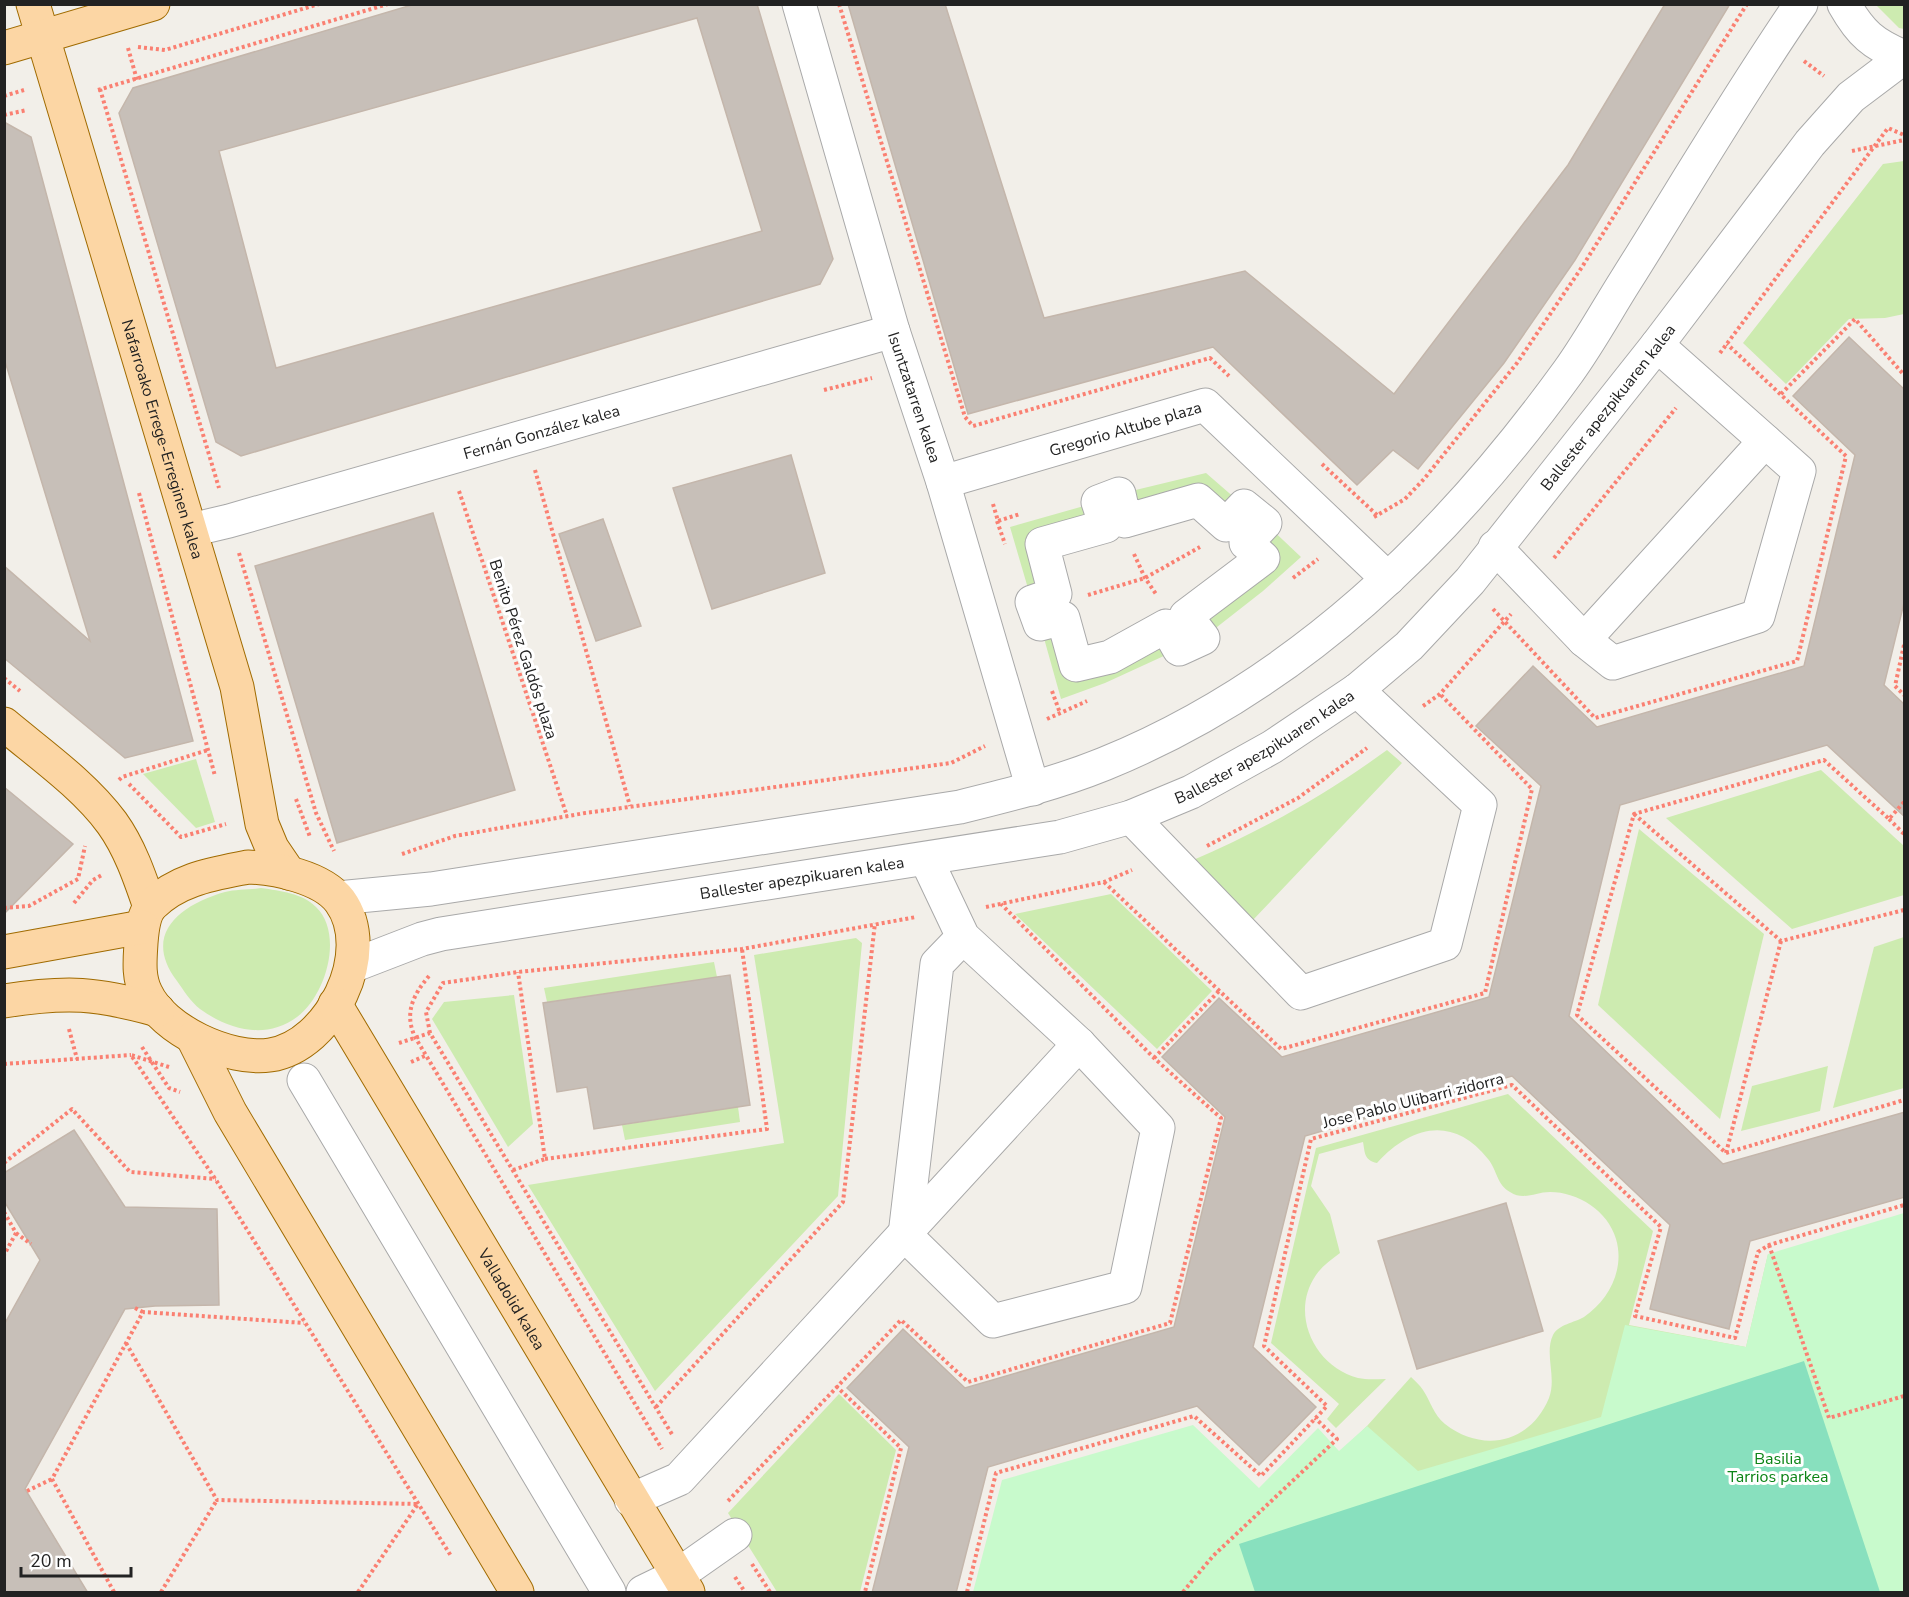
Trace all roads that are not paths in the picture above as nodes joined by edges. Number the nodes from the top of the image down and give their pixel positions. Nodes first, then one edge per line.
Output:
1 (33, 4) edge
2 (153, 4) edge
3 (799, 4) edge
4 (1801, 4) edge
5 (1844, 4) edge
6 (44, 38) junction
7 (4, 48) edge
8 (1904, 57) edge
9 (893, 331) junction
10 (1657, 345) junction
11 (1765, 441) junction
12 (943, 482) junction
13 (191, 530) junction
14 (1495, 547) junction
15 (1388, 579) junction
16 (1032, 602) joint
17 (1584, 640) junction
18 (1357, 690) junction
19 (4, 724) edge
20 (1033, 789) junction
21 (1131, 817) junction
22 (926, 859) junction
23 (289, 873) junction
24 (338, 898) junction
25 (146, 917) junction
26 (963, 937) junction
27 (4, 952) edge
28 (351, 966) junction
29 (4, 1001) edge
30 (335, 1004) junction
31 (158, 1010) junction
32 (193, 1038) junction
33 (1079, 1044) junction
34 (304, 1080) dead end
35 (905, 1235) junction
36 (631, 1500) junction
37 (726, 1542) road end
38 (683, 1584) edge
39 (515, 1591) edge
40 (609, 1593) edge
41 (644, 1593) edge

1 - 6 main road, Nafarroako Errege-Erreginen kalea
2 - 6 main road
3 - 9 street, Isuntzatarren kalea
4 - 15 street
5 - 8 street
6 - 7 main road
6 - 13 main road, Nafarroako Errege-Erreginen kalea
8 - 10 street, Ballester apezpikuaren kalea
9 - 12 street, Isuntzatarren kalea
9 - 13 street, Fernán González kalea
10 - 11 street
10 - 14 street, Ballester apezpikuaren kalea
11 - 17 street
11 - 17 street
12 - 15 street, Gregorio Altube plaza
12 - 20 street, Isuntzatarren kalea
13 - 23 main road, Nafarroako Errege-Erreginen kalea
14 - 17 street
14 - 18 street, Ballester apezpikuaren kalea
15 - 20 street
16 - 16 street
18 - 21 street, Ballester apezpikuaren kalea
18 - 21 street
19 - 25 main road
20 - 24 street
21 - 22 street, Ballester apezpikuaren kalea
22 - 26 street
22 - 28 street, Ballester apezpikuaren kalea
23 - 24 main road
23 - 25 main road
24 - 28 main road
25 - 27 main road
25 - 31 main road
26 - 33 street
26 - 35 street
28 - 30 main road
29 - 31 main road
30 - 32 main road
30 - 36 main road, Valladolid kalea
31 - 32 main road
32 - 39 main road
33 - 35 street
33 - 35 street
34 - 40 street
35 - 36 street
36 - 38 main road, Valladolid kalea
37 - 38 street
38 - 41 street

